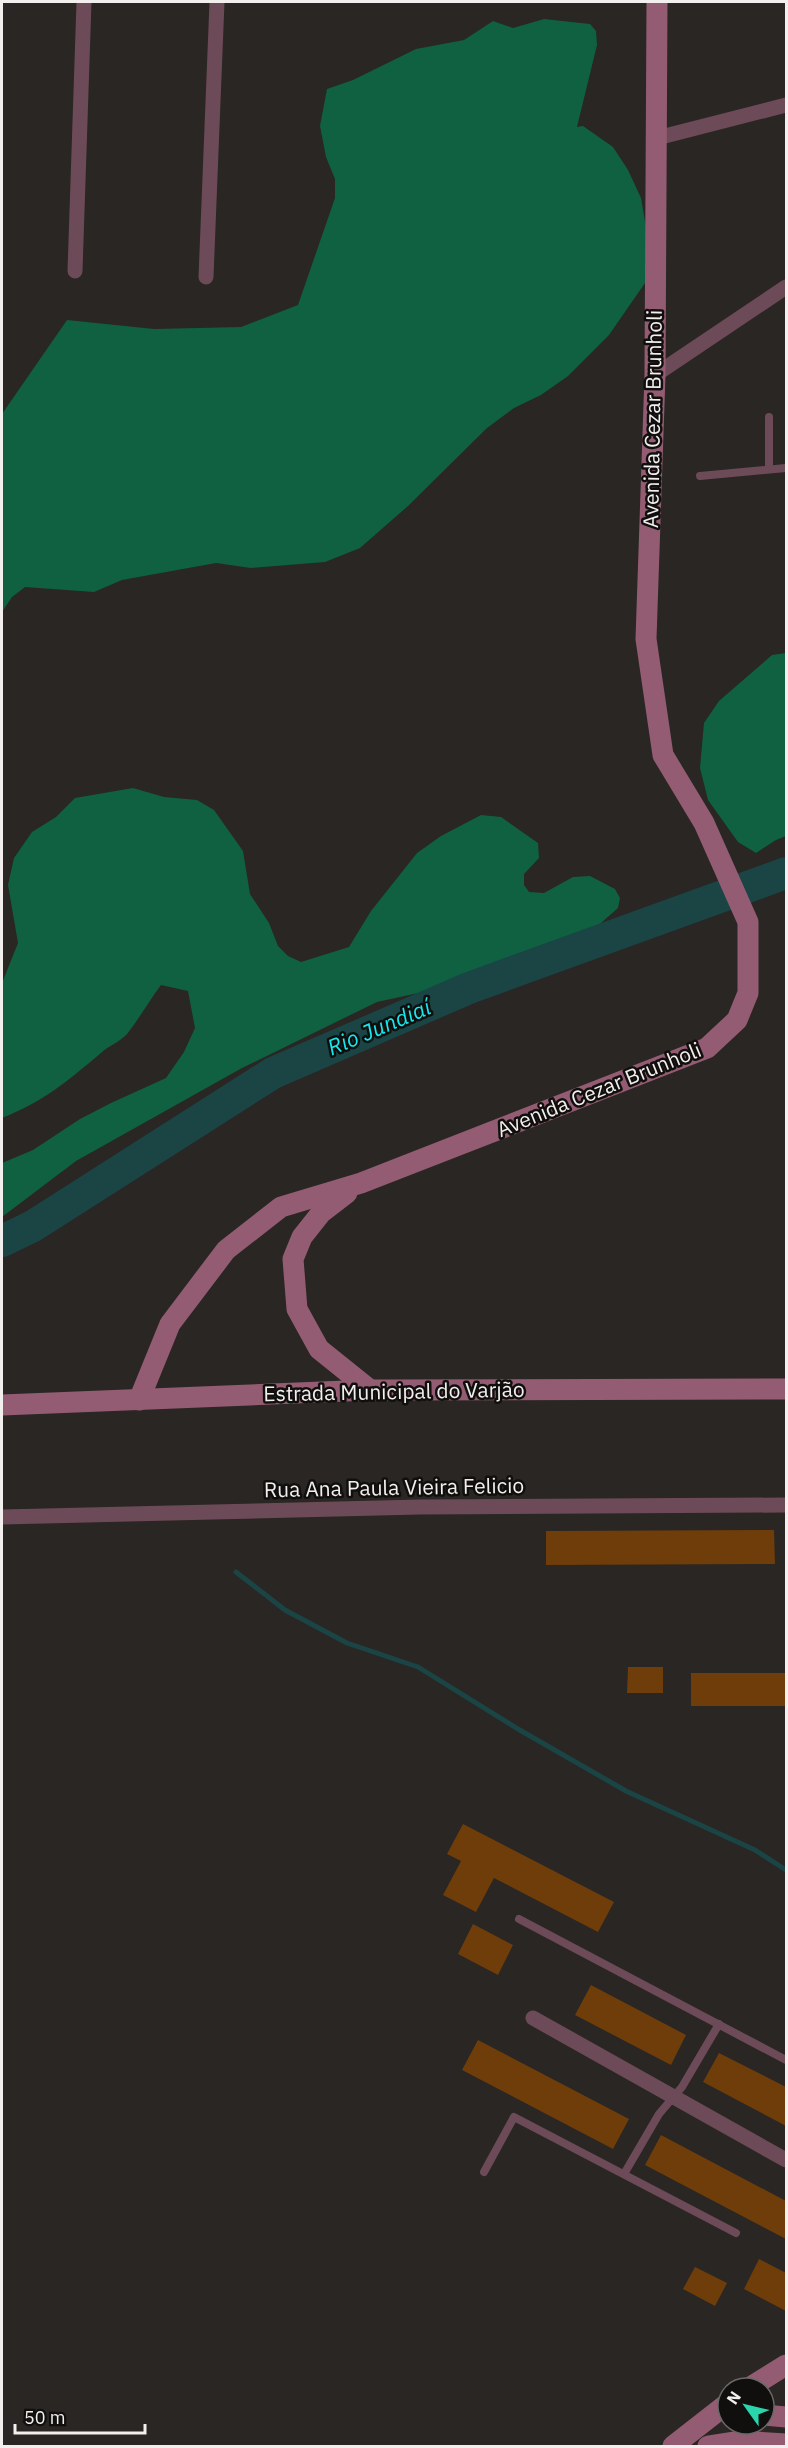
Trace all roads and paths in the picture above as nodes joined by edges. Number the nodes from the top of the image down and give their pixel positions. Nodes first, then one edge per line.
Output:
1 (84, 2) edge
2 (217, 2) edge
3 (657, 2) edge
4 (786, 105) edge
5 (657, 138) junction
6 (75, 271) dead end
7 (206, 277) dead end
8 (786, 287) edge
9 (655, 375) junction
10 (769, 417) dead end
11 (786, 468) edge
12 (769, 469) junction
13 (700, 476) dead end
14 (361, 1183) junction
15 (786, 1389) edge
16 (370, 1390) junction
17 (139, 1400) junction
18 (2, 1405) edge
19 (786, 1505) edge
20 (2, 1517) edge
21 (519, 1919) dead end
22 (533, 2018) dead end
23 (719, 2024) junction
24 (786, 2060) edge
25 (675, 2096) junction
26 (786, 2160) edge
27 (484, 2172) dead end
28 (624, 2174) junction
29 (736, 2233) dead end
30 (786, 2365) edge
31 (768, 2376) edge
32 (716, 2413) edge
33 (716, 2423) edge
34 (700, 2427) junction
35 (786, 2444) edge
36 (673, 2446) edge
37 (708, 2446) edge

1 - 6 street
2 - 7 street
3 - 5 main road, Avenida Cezar Brunholi
4 - 5 street
5 - 9 main road, Avenida Cezar Brunholi
8 - 9 street
9 - 14 main road, Avenida Cezar Brunholi
10 - 12 lane
11 - 12 lane
12 - 13 lane
14 - 16 main road, Avenida Cezar Brunholi
14 - 17 main road, Avenida Cezar Brunholi
15 - 16 main road, Estrada Municipal do Varjão
16 - 17 main road, Estrada Municipal do Varjão
17 - 18 main road, Estrada Municipal do Varjão
19 - 20 street, Rua Ana Paula Vieira Felicio
21 - 23 lane
22 - 25 street
23 - 24 lane
23 - 25 lane
25 - 26 street
25 - 28 lane
27 - 28 lane
28 - 29 lane
30 - 31 main road
32 - 34 main road
33 - 34 main road
34 - 36 main road
35 - 37 main road

